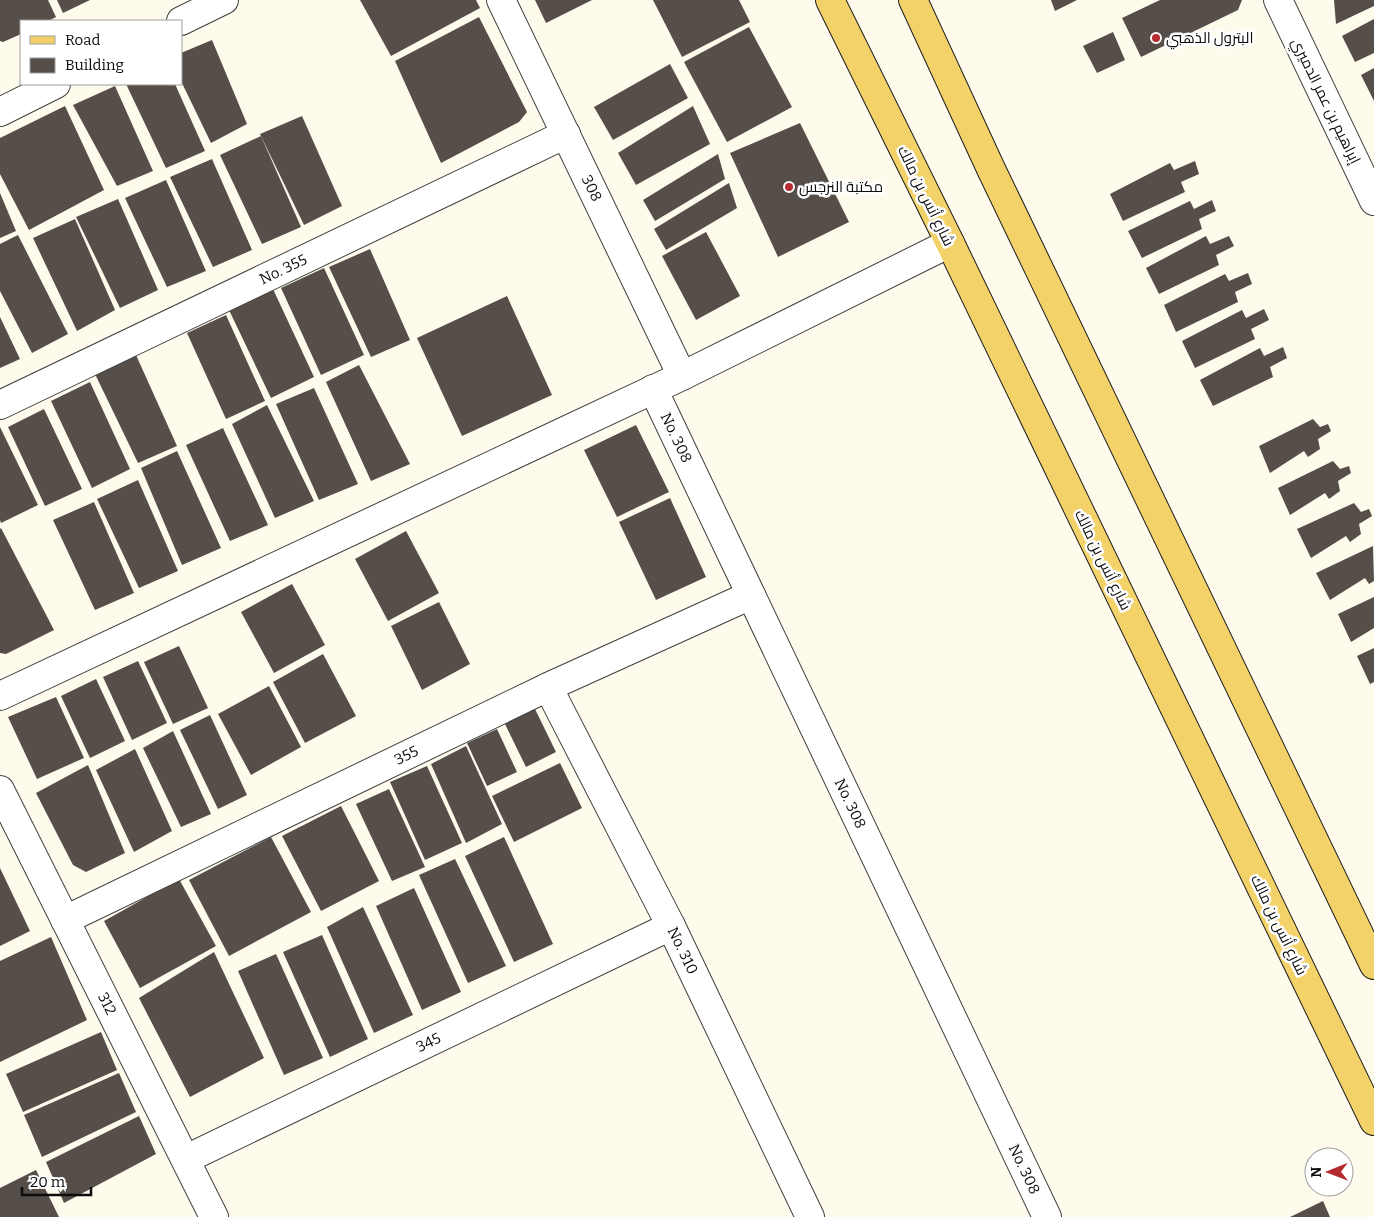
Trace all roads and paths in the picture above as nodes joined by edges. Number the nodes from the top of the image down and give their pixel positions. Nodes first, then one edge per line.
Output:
1 (224, 0) edge
2 (501, 0) edge
3 (830, 0) edge
4 (912, 0) edge
5 (1278, 0) edge
6 (182, 21) edge
7 (54, 85) edge
8 (0, 111) edge
9 (566, 134) junction
10 (1374, 201) edge
11 (950, 243) junction
12 (682, 376) junction
13 (653, 389) junction
14 (0, 405) edge
15 (751, 595) junction
16 (548, 687) junction
17 (0, 696) edge
18 (0, 790) edge
19 (64, 920) junction
20 (672, 926) junction
21 (1374, 965) edge
22 (1374, 1121) edge
23 (186, 1159) junction
24 (214, 1217) edge
25 (810, 1217) edge
26 (1047, 1217) edge

1 - 6 street
2 - 9 street, 308
3 - 11 main road, شارع أنس بن مالك
4 - 21 main road
5 - 10 street, إبراهيم بن عمر الدميري
7 - 8 street
9 - 12 street, 308
9 - 14 street, No. 355
11 - 12 street
11 - 22 main road, شارع أنس بن مالك
12 - 13 street
13 - 15 street, No. 308
13 - 17 street
15 - 16 street, 355
15 - 26 street, No. 308
16 - 19 street, 355
16 - 20 street, No. 310
18 - 19 street, 312
19 - 23 street, 312
20 - 23 street, 345
20 - 25 street, No. 310
23 - 24 street, 312

